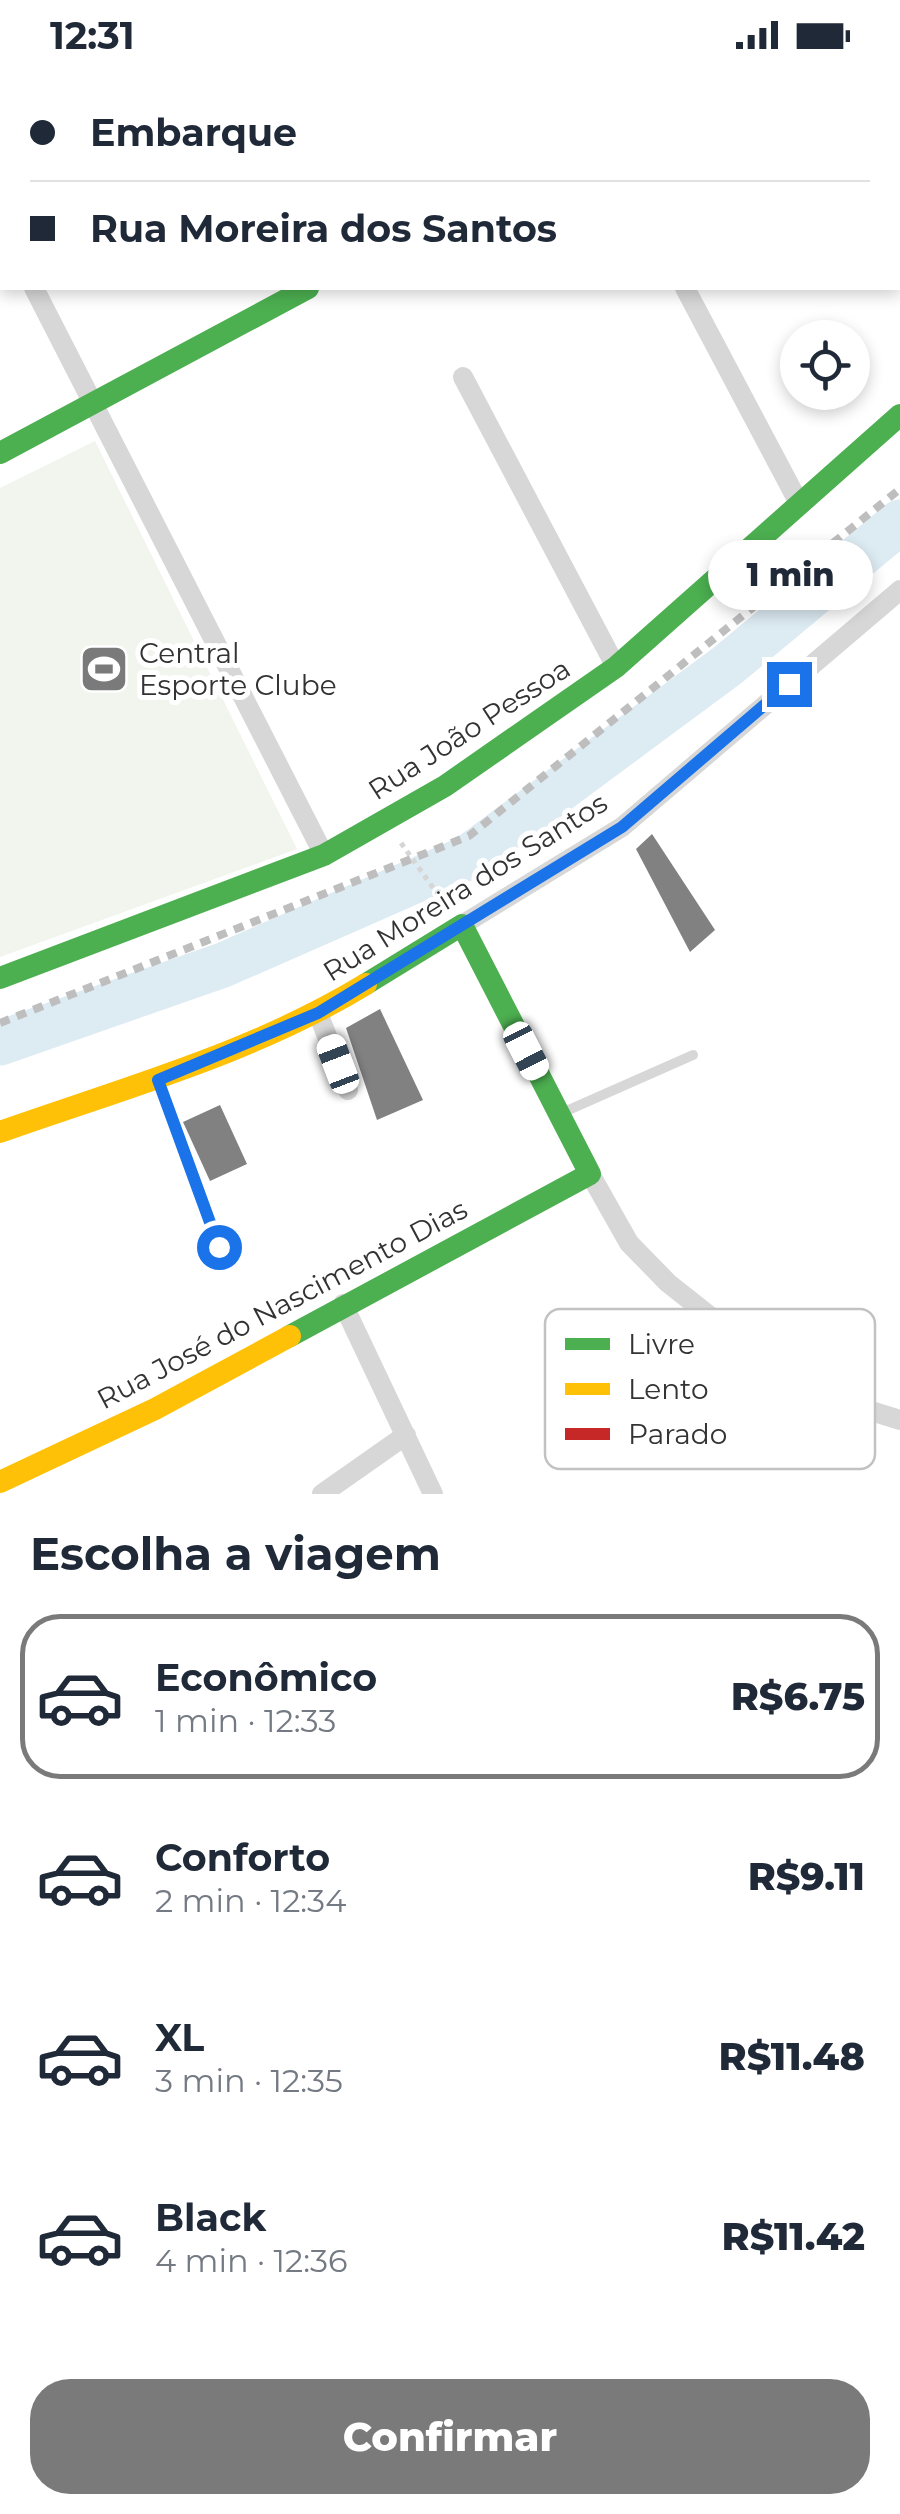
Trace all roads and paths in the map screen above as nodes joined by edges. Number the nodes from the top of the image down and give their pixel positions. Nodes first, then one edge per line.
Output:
1 (35, 290) edge
2 (304, 290) edge
3 (685, 290) edge
4 (463, 377) dead end
5 (95, 404) junction
6 (900, 415) edge
7 (0, 452) edge
8 (800, 505) junction
9 (900, 590) edge
10 (616, 667) junction
11 (385, 820) junction
12 (324, 855) junction
13 (462, 925) junction
14 (0, 978) edge
15 (318, 1013) junction
16 (693, 1055) dead end
17 (158, 1080) junction
18 (348, 1090) dead end
19 (559, 1114) junction
20 (0, 1132) edge
21 (590, 1174) junction
22 (219, 1247) dead end
23 (343, 1304) junction
24 (701, 1309) edge
25 (875, 1412) edge
26 (900, 1420) edge
27 (406, 1435) junction
28 (0, 1482) edge
29 (322, 1494) edge
30 (433, 1494) edge

1 - 5 street
2 - 5 street
3 - 8 street
4 - 10 street
5 - 7 street
5 - 12 street
6 - 8 street, Rua João Pessoa
8 - 10 street, Rua João Pessoa
9 - 13 street, Rua Moreira dos Santos
10 - 11 street, Rua João Pessoa
11 - 12 street, Rua João Pessoa
11 - 13 path
12 - 14 street, Rua João Pessoa
13 - 15 street, Rua Moreira dos Santos
13 - 19 street
15 - 17 street, Rua Moreira dos Santos
15 - 18 street
16 - 19 lane
17 - 20 street, Rua Moreira dos Santos
17 - 22 lane
19 - 21 street
21 - 23 street, Rua José do Nascimento Dias
21 - 24 street
23 - 27 street
23 - 28 street, Rua José do Nascimento Dias
25 - 26 street
27 - 29 street
27 - 30 street

